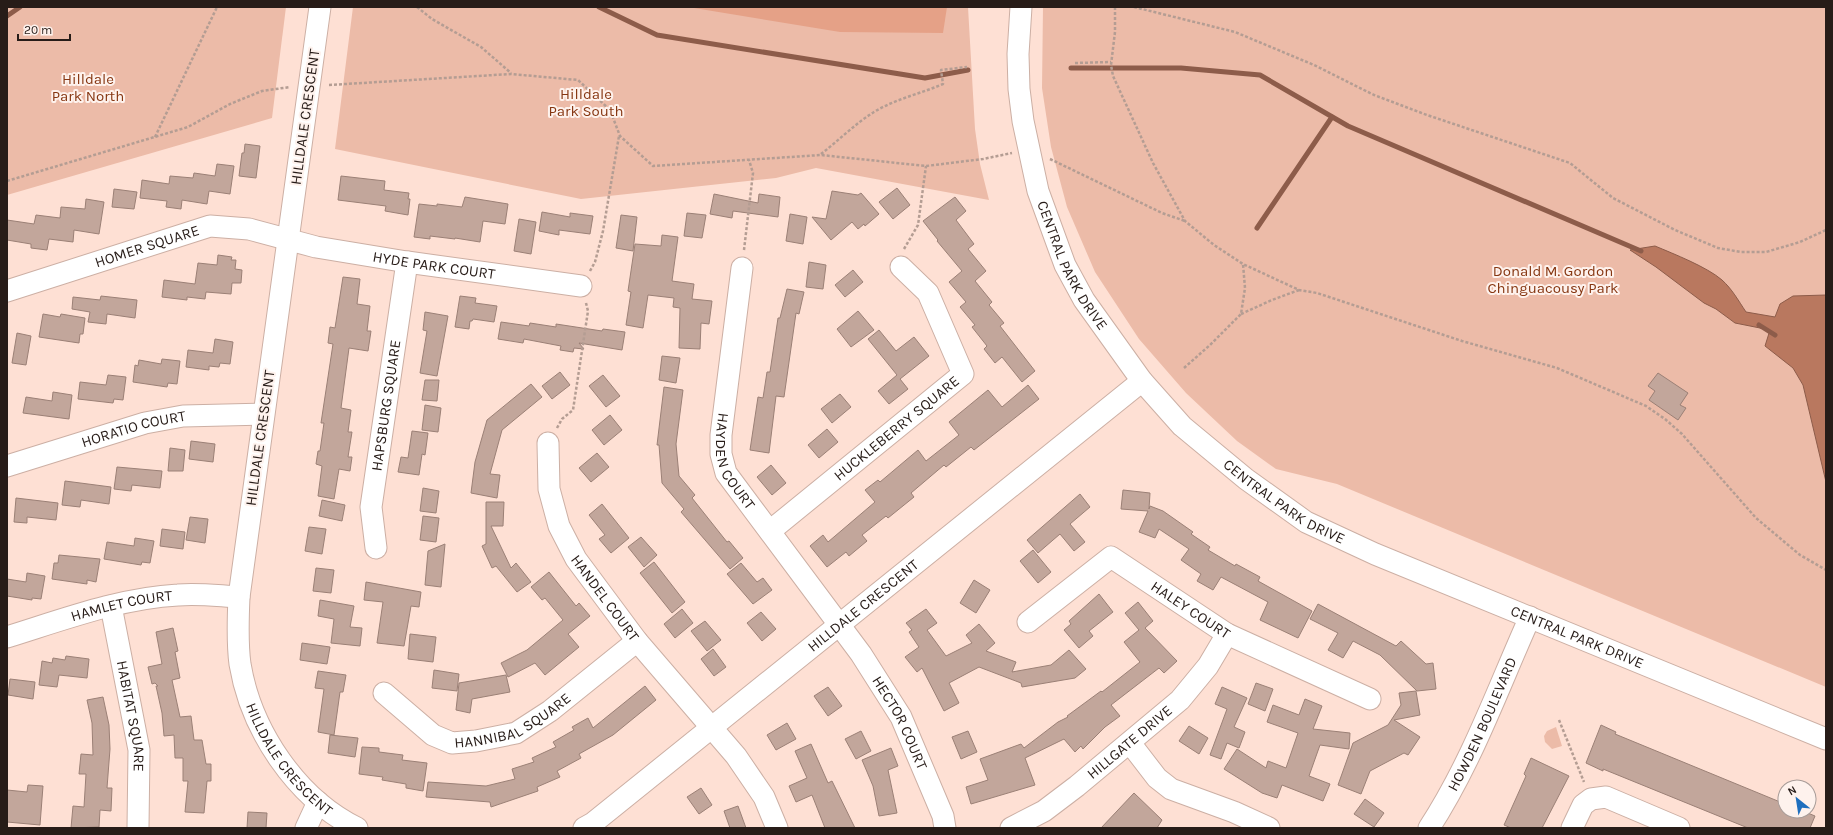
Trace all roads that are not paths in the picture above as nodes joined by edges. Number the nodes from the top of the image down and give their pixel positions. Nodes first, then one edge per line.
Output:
1 (320, 7) edge
2 (1021, 7) edge
3 (288, 240) junction
4 (407, 262) junction
5 (901, 267) road end
6 (742, 268) road end
7 (581, 286) road end
8 (7, 291) edge
9 (1142, 381) junction
10 (263, 414) junction
11 (548, 443) road end
12 (7, 466) edge
13 (770, 531) junction
14 (376, 548) dead end
15 (239, 597) junction
16 (111, 606) junction
17 (1530, 617) junction
18 (1028, 622) dead end
19 (840, 625) junction
20 (1227, 634) junction
21 (7, 637) edge
22 (637, 641) junction
23 (384, 693) dead end
24 (1370, 699) dead end
25 (713, 728) junction
26 (1826, 739) edge
27 (1130, 743) junction
28 (318, 802) junction
29 (591, 826) edge
30 (138, 828) edge
31 (306, 828) edge
32 (357, 828) edge
33 (777, 828) edge
34 (945, 828) edge
35 (1011, 828) edge
36 (1269, 828) edge
37 (1429, 828) edge
38 (1572, 828) edge
39 (1679, 828) edge

1 - 3 street, HILLDALE CRESCENT
2 - 9 street, CENTRAL PARK DRIVE
3 - 4 street, HYDE PARK COURT
3 - 8 street, HOMER SQUARE
3 - 10 street, HILLDALE CRESCENT
4 - 7 street, HYDE PARK COURT
4 - 14 street, HAPSBURG SQUARE
5 - 13 street, HUCKLEBERRY SQUARE
6 - 13 street, HAYDEN COURT
9 - 17 street, CENTRAL PARK DRIVE
9 - 19 street, HILLDALE CRESCENT
10 - 12 street, HORATIO COURT
10 - 15 street, HILLDALE CRESCENT
11 - 22 street, HANDEL COURT
13 - 19 street, HAYDEN COURT
15 - 16 street, HAMLET COURT
15 - 28 street, HILLDALE CRESCENT
16 - 21 street, HAMLET COURT
16 - 30 street, HABITAT SQUARE
17 - 26 street, CENTRAL PARK DRIVE
17 - 37 street, HOWDEN BOULEVARD
18 - 20 street, HALEY COURT
19 - 25 street, HILLDALE CRESCENT
19 - 34 street, HECTOR COURT
20 - 24 street, HALEY COURT
20 - 27 street, HILLGATE DRIVE
22 - 23 street, HANNIBAL SQUARE
22 - 25 street, HANDEL COURT
25 - 29 street, HILLDALE CRESCENT
25 - 33 street, HANDEL COURT
27 - 35 street, HILLGATE DRIVE
27 - 36 street
28 - 31 street
28 - 32 street, HILLDALE CRESCENT
38 - 39 street

